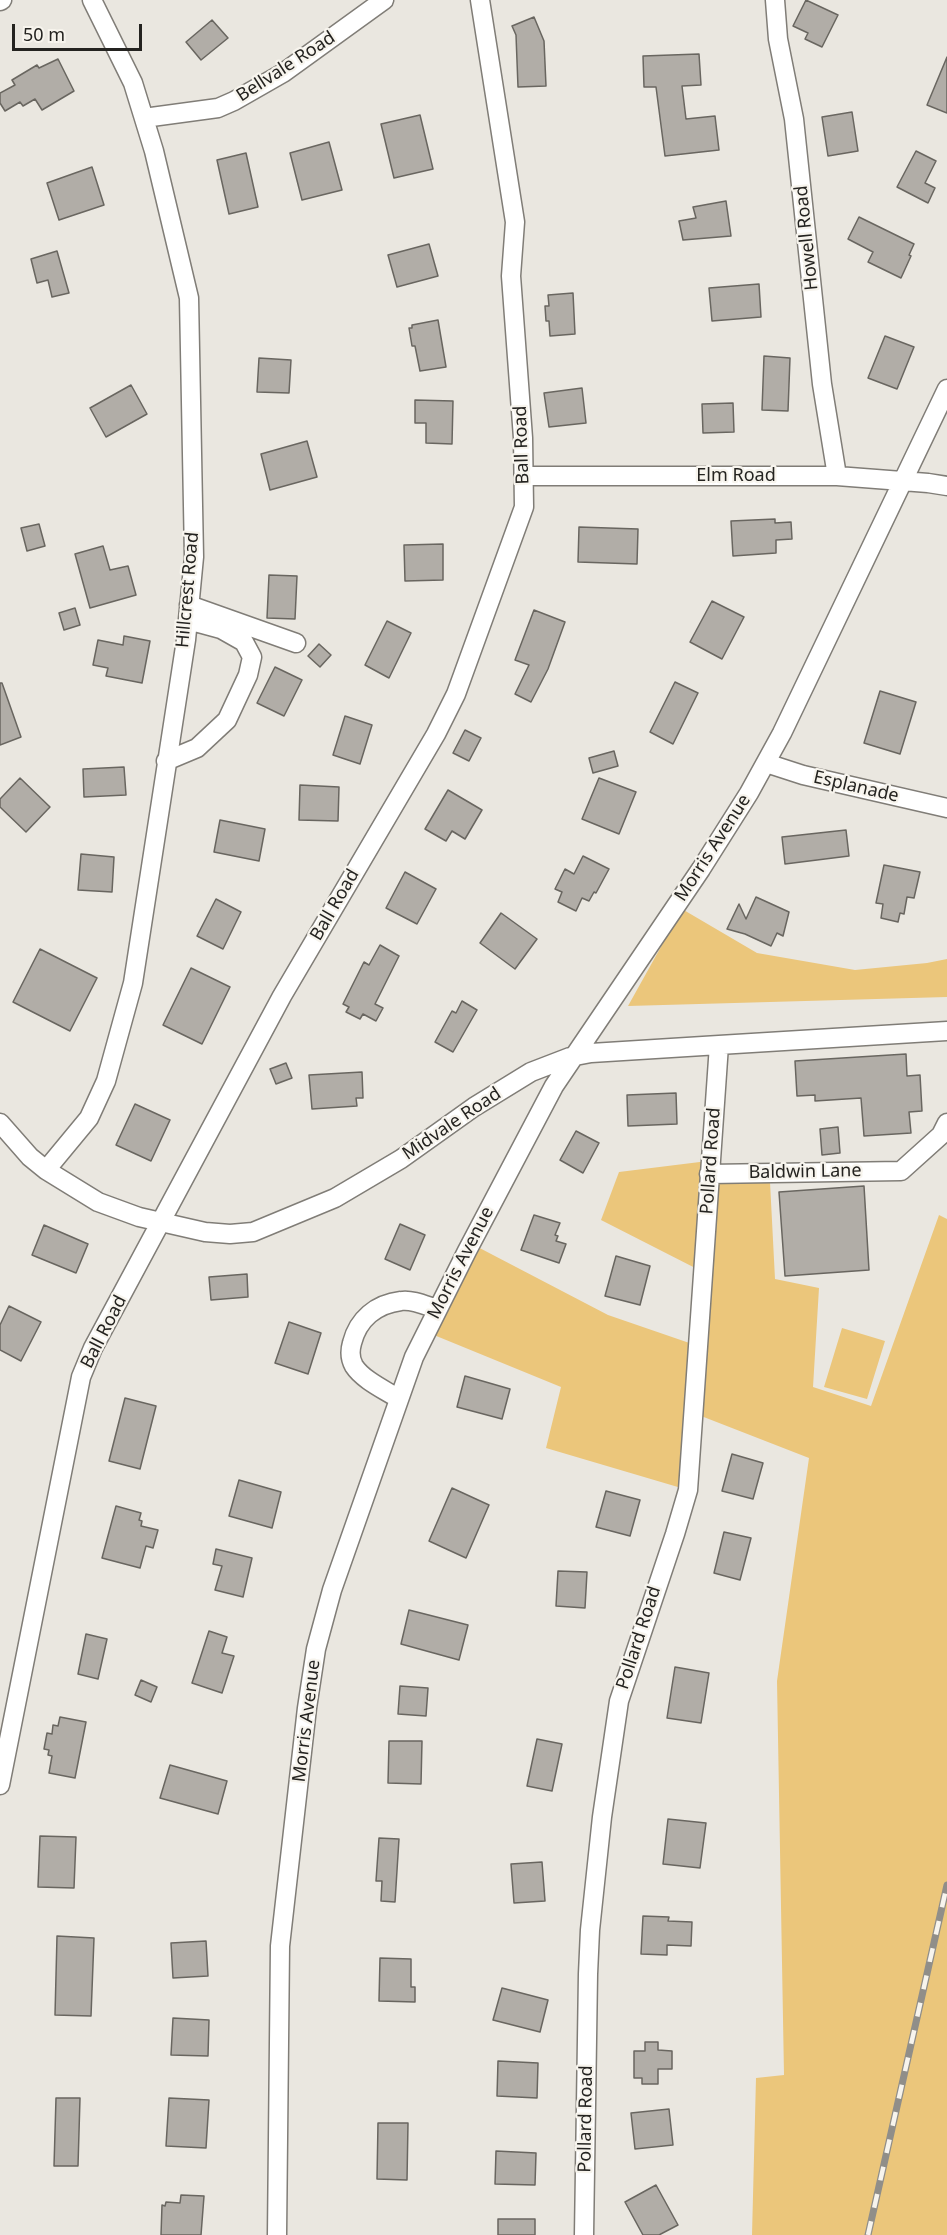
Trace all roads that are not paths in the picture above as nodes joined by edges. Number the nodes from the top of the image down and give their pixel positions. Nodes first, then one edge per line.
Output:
1 (92, 0) edge
2 (384, 0) edge
3 (480, 0) edge
4 (775, 0) edge
5 (144, 118) junction
6 (947, 389) edge
7 (524, 476) junction
8 (837, 476) junction
9 (901, 482) junction
10 (947, 486) edge
11 (188, 613) junction
12 (296, 644) dead end
13 (166, 761) junction
14 (766, 763) junction
15 (947, 808) edge
16 (947, 1021) edge
17 (947, 1031) edge
18 (927, 1032) junction
19 (719, 1045) junction
20 (574, 1056) junction
21 (0, 1123) edge
22 (947, 1123) edge
23 (46, 1170) junction
24 (710, 1174) junction
25 (161, 1222) junction
26 (437, 1309) junction
27 (399, 1399) junction
28 (0, 1785) edge
29 (277, 2235) edge
30 (584, 2235) edge

1 - 5 street, Hillcrest Road
2 - 5 street, Bellvale Road
3 - 7 street, Ball Road
4 - 8 street, Howell Road
5 - 11 street, Hillcrest Road
6 - 9 street, Morris Avenue
7 - 8 street, Elm Road
7 - 25 street, Ball Road
8 - 9 street, Elm Road
9 - 10 street, Elm Road
9 - 14 street, Morris Avenue
11 - 12 street
11 - 13 street, Hillcrest Road
11 - 13 street
13 - 23 street, Hillcrest Road
14 - 15 street, Esplanade
14 - 20 street, Morris Avenue
16 - 18 street
17 - 18 street, Midvale Road
18 - 19 street, Midvale Road
19 - 20 street, Midvale Road
19 - 24 street, Pollard Road
20 - 25 street, Midvale Road
20 - 26 street, Morris Avenue
21 - 23 street, Midvale Road
22 - 24 street, Baldwin Lane
23 - 25 street, Midvale Road
24 - 30 street, Pollard Road
25 - 28 street, Ball Road
26 - 27 street, Morris Avenue
26 - 27 street
27 - 29 street, Morris Avenue

